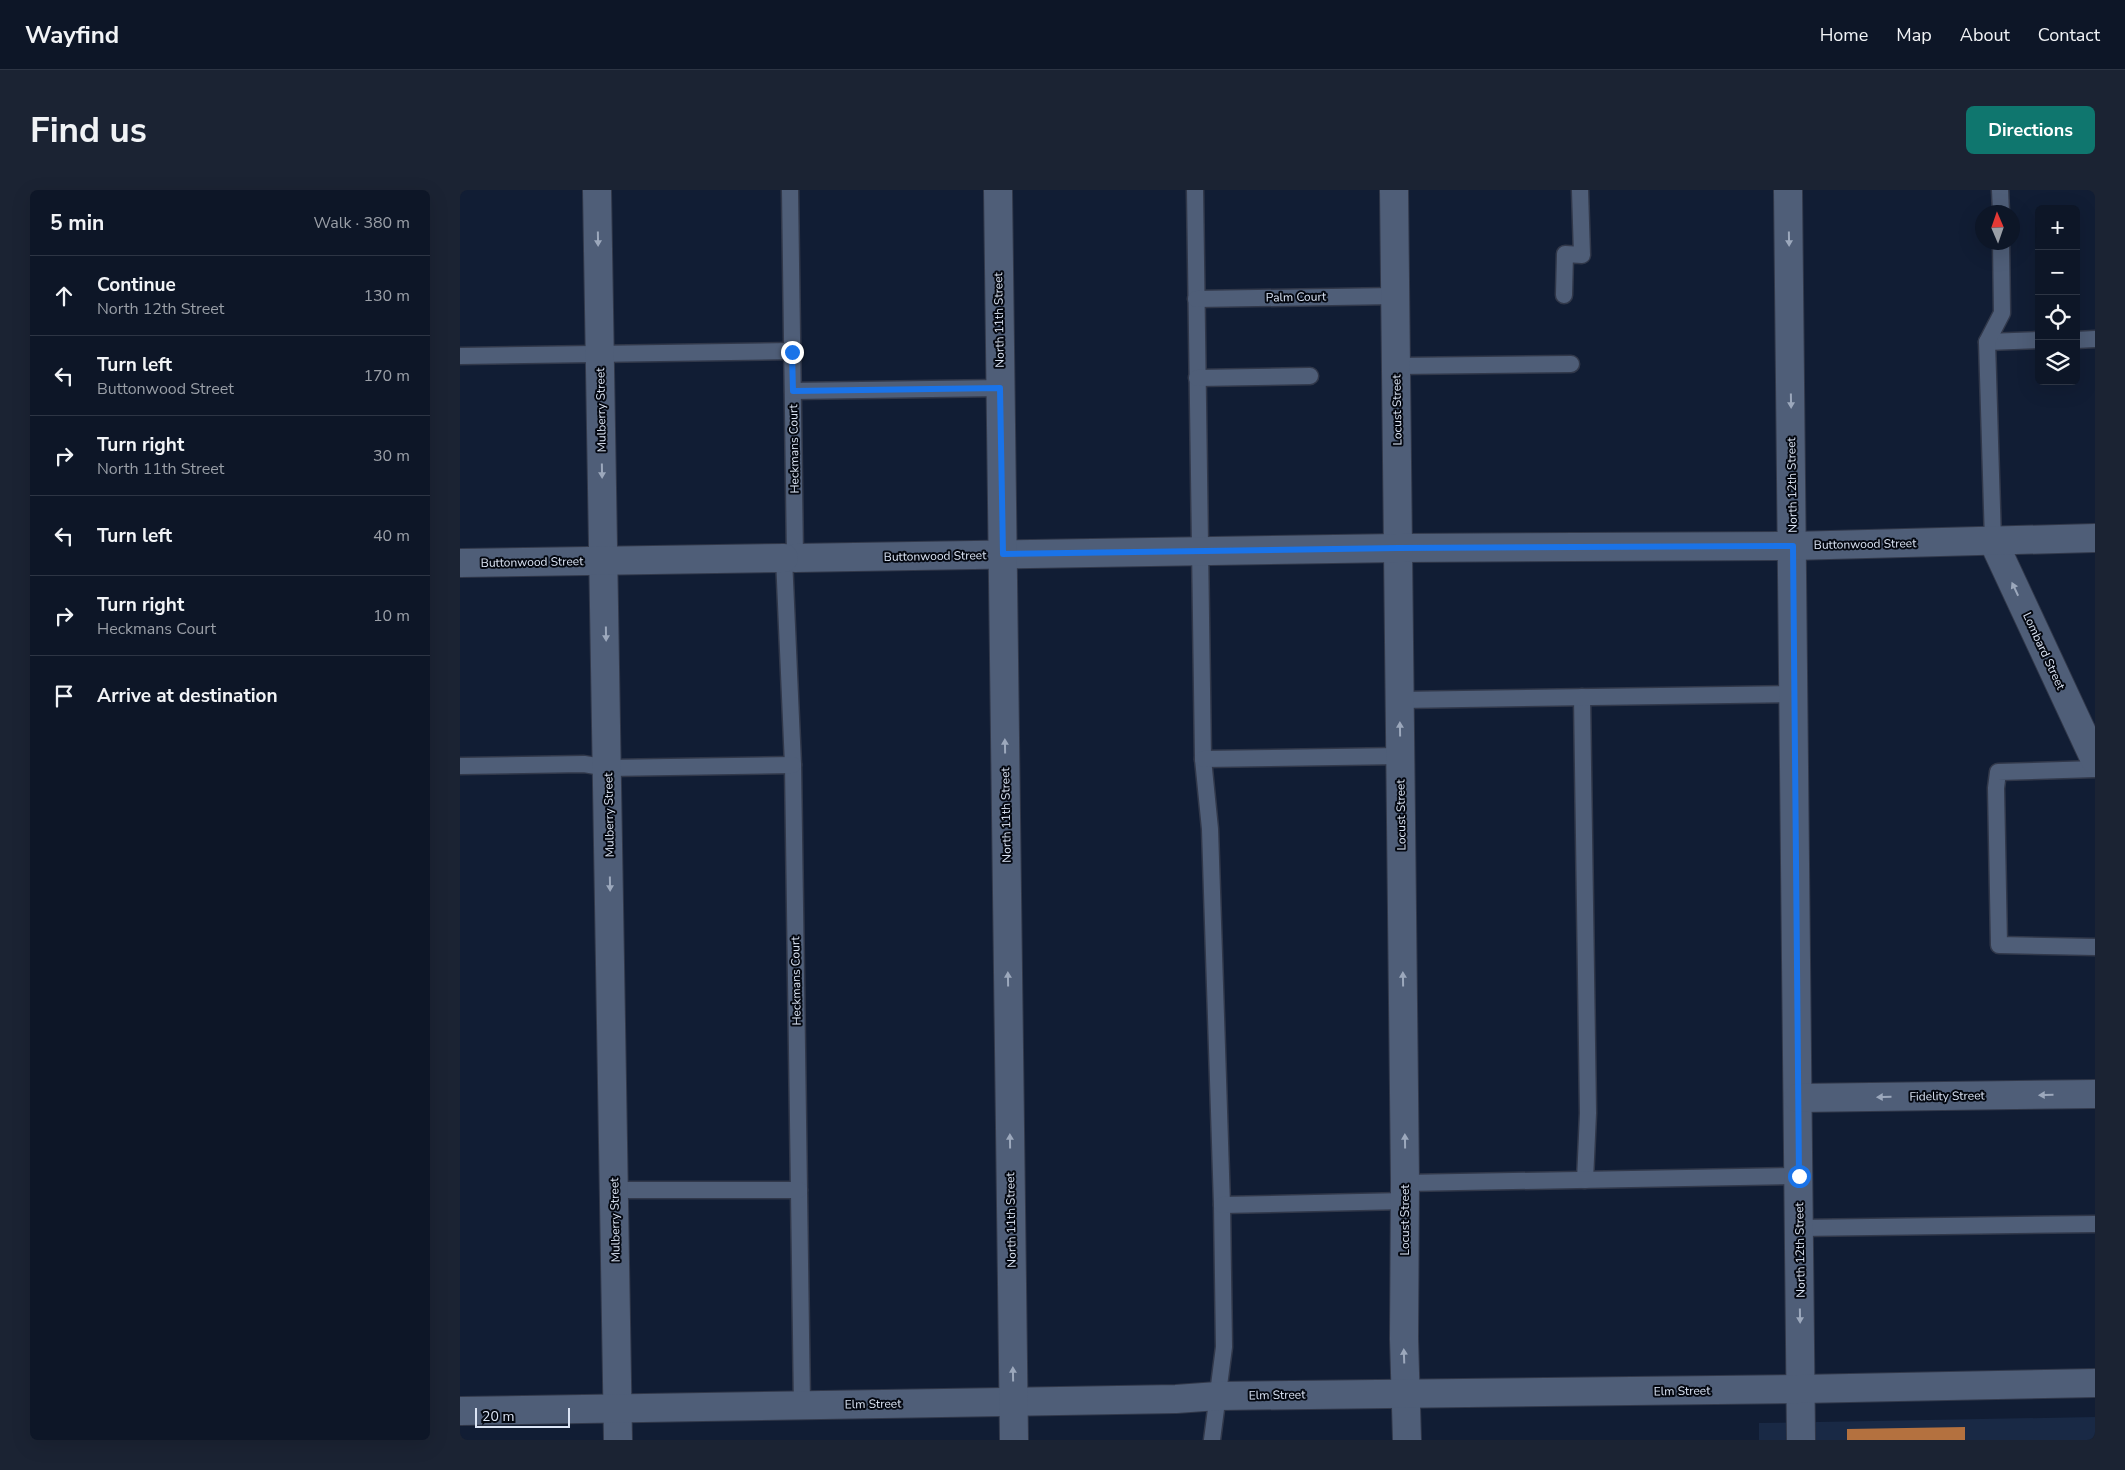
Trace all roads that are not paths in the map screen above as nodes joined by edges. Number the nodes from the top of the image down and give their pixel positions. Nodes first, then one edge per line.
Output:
1 (597, 190) edge
2 (790, 190) edge
3 (998, 190) edge
4 (1195, 190) edge
5 (1394, 190) edge
6 (1580, 190) edge
7 (1788, 190) edge
8 (2000, 190) edge
9 (2001, 205) edge
10 (2001, 250) edge
11 (1564, 295) dead end
12 (1395, 296) junction
13 (1196, 299) junction
14 (2095, 339) edge
15 (2035, 340) edge
16 (2080, 340) edge
17 (1987, 342) junction
18 (792, 352) junction
19 (600, 354) junction
20 (460, 356) edge
21 (1571, 364) dead end
22 (1397, 366) junction
23 (1310, 376) dead end
24 (1198, 378) junction
25 (1000, 388) junction
26 (793, 391) junction
27 (2095, 538) edge
28 (1993, 541) junction
29 (1793, 546) junction
30 (1398, 548) junction
31 (1201, 551) junction
32 (1003, 554) junction
33 (789, 558) junction
34 (604, 560) junction
35 (460, 563) edge
36 (1794, 694) junction
37 (1582, 697) junction
38 (1400, 700) junction
39 (2088, 733) edge
40 (1400, 756) junction
41 (1203, 759) junction
42 (2095, 760) edge
43 (793, 765) junction
44 (460, 766) edge
45 (608, 768) junction
46 (2095, 769) edge
47 (2095, 947) edge
48 (2095, 1094) edge
49 (1798, 1098) junction
50 (1799, 1176) junction
51 (1585, 1180) junction
52 (615, 1190) junction
53 (799, 1190) junction
54 (1405, 1192) junction
55 (1222, 1205) junction
56 (2095, 1224) edge
57 (1799, 1228) junction
58 (2095, 1383) edge
59 (1801, 1390) junction
60 (1406, 1394) junction
61 (1218, 1396) junction
62 (1013, 1402) junction
63 (802, 1405) junction
64 (618, 1408) junction
65 (460, 1411) edge
66 (618, 1440) edge
67 (1014, 1440) edge
68 (1212, 1440) edge
69 (1407, 1440) edge
70 (1802, 1440) edge

1 -> 19 street, Mulberry Street
2 - 18 lane, Heckmans Court
3 - 25 street, North 11th Street
4 - 13 lane
5 - 12 street, Locust Street
6 - 11 lane
7 -> 29 street, North 12th Street
8 - 9 lane
10 - 17 lane
12 - 13 lane, Palm Court
12 - 22 street, Locust Street
13 - 24 lane
14 - 16 lane
15 - 17 lane
17 - 28 lane
18 - 19 lane
18 - 26 lane, Heckmans Court
19 - 20 lane
19 -> 34 street, Mulberry Street
21 - 22 lane
22 - 30 street, Locust Street
23 - 24 lane
24 - 31 lane
25 - 26 lane
25 - 32 street, North 11th Street
26 - 33 lane, Heckmans Court
27 - 28 street, Buttonwood Street
28 - 29 street, Buttonwood Street
39 -> 28 street, Lombard Street
29 - 30 street, Buttonwood Street
29 - 36 street, North 12th Street
30 - 31 street, Buttonwood Street
30 - 38 street, Locust Street
31 - 32 street, Buttonwood Street
31 - 41 lane
32 - 33 street, Buttonwood Street
62 -> 32 street, North 11th Street
33 - 34 street, Buttonwood Street
33 - 43 lane, Heckmans Court
34 - 35 street, Buttonwood Street
34 -> 45 street, Mulberry Street
36 - 37 lane
36 - 49 street, North 12th Street
37 - 38 lane
37 - 51 lane
40 -> 38 street, Locust Street
39 - 42 street, Lombard Street
40 - 41 lane
54 -> 40 street, Locust Street
41 - 55 lane
43 - 45 lane
43 - 53 lane, Heckmans Court
44 - 45 lane
45 -> 52 street, Mulberry Street
46 - 47 lane
48 -> 49 street, Fidelity Street
49 - 50 street, North 12th Street
50 - 51 lane
50 - 57 street, North 12th Street
51 - 54 lane
52 - 53 lane
52 - 64 street, Mulberry Street
53 - 63 lane, Heckmans Court
54 - 55 lane
60 -> 54 street, Locust Street
55 - 61 lane
56 - 57 lane
57 -> 59 street, North 12th Street
58 - 59 street, Elm Street
59 - 60 street, Elm Street
59 - 70 street, North 12th Street
60 - 61 street, Elm Street
60 - 69 street, Locust Street
61 - 62 street, Elm Street
61 - 68 lane
62 - 63 street, Elm Street
62 - 67 street, North 11th Street
63 - 64 street, Elm Street
64 - 65 street, Elm Street
64 - 66 street, Mulberry Street

